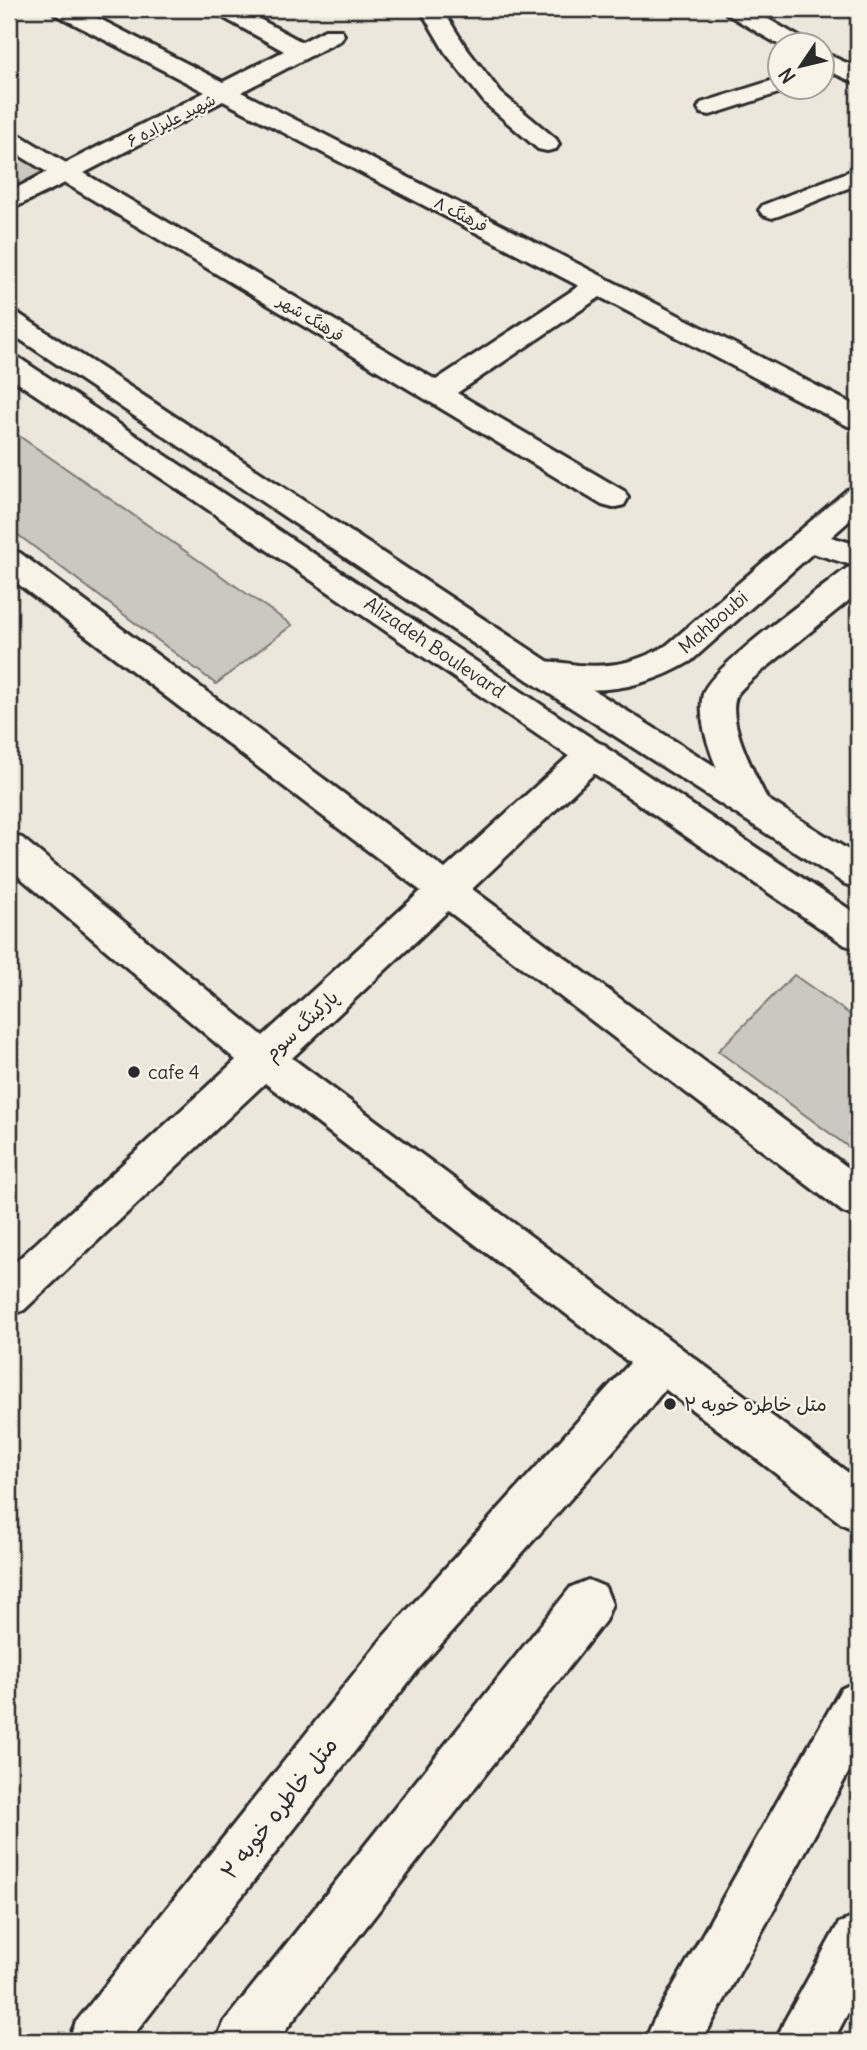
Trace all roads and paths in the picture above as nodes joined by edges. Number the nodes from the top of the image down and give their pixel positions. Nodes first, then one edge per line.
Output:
1 (63, 9) edge
2 (225, 9) edge
3 (431, 9) edge
4 (735, 9) edge
5 (774, 32) edge
6 (333, 35) dead end
7 (301, 51) junction
8 (836, 69) edge
9 (858, 77) edge
10 (766, 89) edge
11 (225, 92) junction
12 (710, 108) dead end
13 (9, 139) edge
14 (547, 144) dead end
15 (66, 173) junction
16 (858, 175) edge
17 (9, 202) edge
18 (772, 210) dead end
19 (599, 285) junction
20 (9, 320) edge
21 (9, 364) edge
22 (437, 393) junction
23 (858, 419) edge
24 (858, 497) edge
25 (613, 498) dead end
26 (807, 541) junction
27 (858, 556) edge
28 (9, 561) edge
29 (858, 576) edge
30 (540, 672) junction
31 (593, 754) junction
32 (752, 805) junction
33 (9, 848) edge
34 (858, 874) edge
35 (447, 890) junction
36 (858, 934) edge
37 (264, 1060) junction
38 (858, 1199) edge
39 (9, 1296) edge
40 (661, 1359) junction
41 (858, 1508) edge
42 (588, 1604) dead end
43 (858, 1706) edge
44 (858, 1942) edge
45 (95, 2041) edge
46 (243, 2041) edge
47 (672, 2041) edge
48 (803, 2041) edge

1 - 11 street, فرهنگ ۸
2 - 7 street
3 - 14 street
4 - 5 street
6 - 7 street, شهید علیزاده ۶
7 - 11 street, شهید علیزاده ۶
8 - 9 street
10 - 12 street
11 - 15 street, شهید علیزاده ۶
11 - 19 street, فرهنگ ۸
13 - 15 street, فرهنگ شهر
15 - 17 street, شهید علیزاده ۶
15 - 22 street, فرهنگ شهر
16 - 18 street
19 - 22 street
19 - 23 street, فرهنگ ۸
20 - 30 street, Alizadeh Boulevard
21 - 31 street, Alizadeh Boulevard
22 - 25 street, فرهنگ شهر
24 - 26 street, Mahboubi
26 - 27 street
26 - 30 street, Mahboubi
28 - 35 street
29 - 32 street
30 - 32 street, Alizadeh Boulevard
31 - 35 street, پارکینگ سوم
31 - 36 street, Alizadeh Boulevard
32 - 34 street, Alizadeh Boulevard
33 - 37 street
35 - 37 street, پارکینگ سوم
35 - 38 street
37 - 39 street, پارکینگ سوم
37 - 40 street
40 - 41 street
40 - 45 street, متل خاطره خوبه ۲
42 - 46 street
43 - 47 street
44 - 48 street

